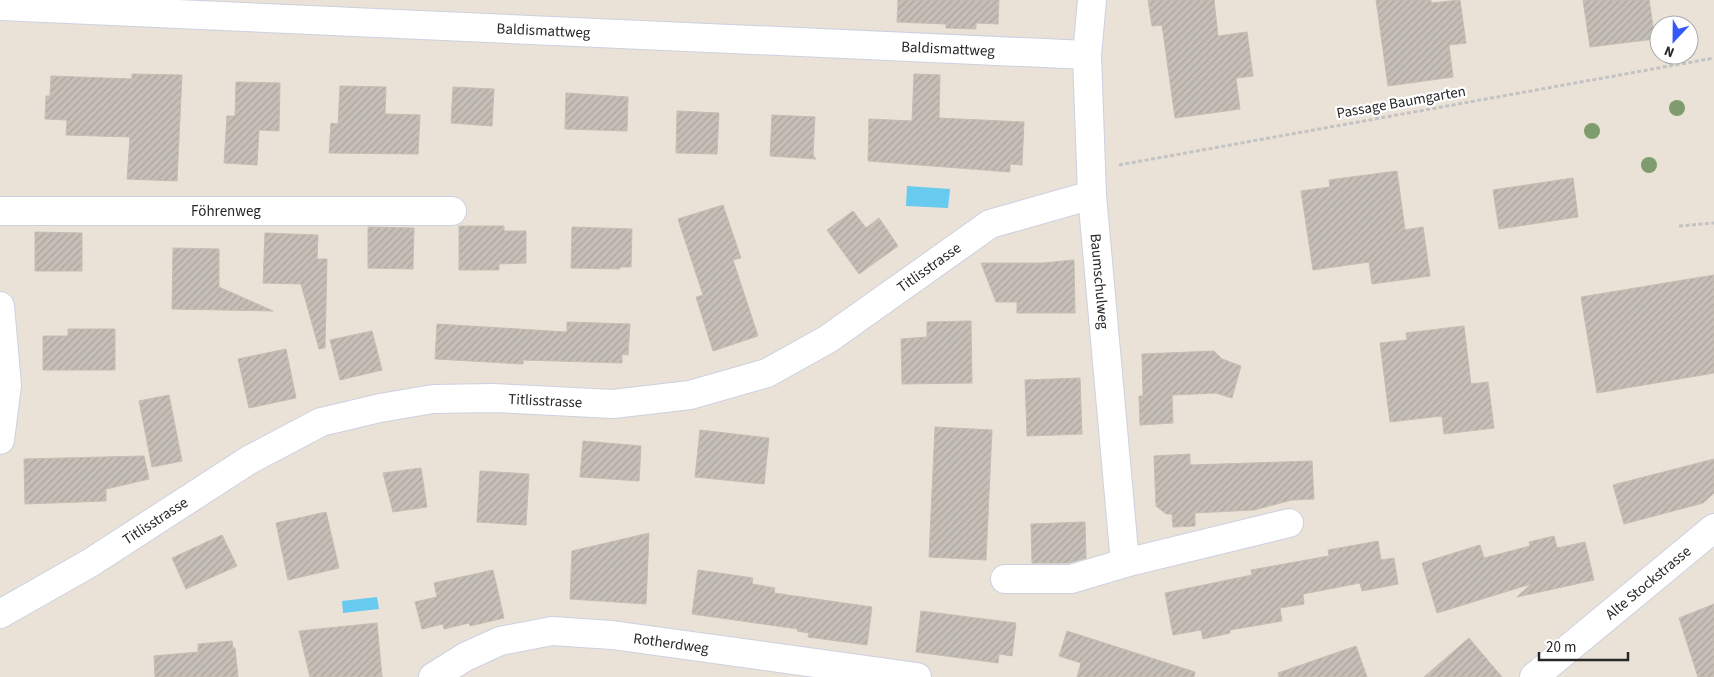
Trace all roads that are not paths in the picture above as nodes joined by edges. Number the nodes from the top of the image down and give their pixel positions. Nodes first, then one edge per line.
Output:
1 (1092, 0) edge
2 (0, 6) edge
3 (1087, 55) junction
4 (1092, 182) junction
5 (0, 211) edge
6 (452, 211) dead end
7 (0, 306) edge
8 (0, 440) edge
9 (1288, 523) dead end
10 (1714, 528) edge
11 (1124, 563) junction
12 (1006, 579) dead end
13 (0, 614) edge
14 (433, 677) edge
15 (917, 677) edge
16 (1534, 677) edge

1 - 3 street, Baumschulweg
2 - 3 street, Baldismattweg
3 - 4 street, Baumschulweg
4 - 11 street, Baumschulweg
4 - 13 street, Titlisstrasse
5 - 6 street, Föhrenweg
7 - 8 street
9 - 11 street
10 - 16 street, Alte Stockstrasse
11 - 12 street
14 - 15 street, Rotherdweg

